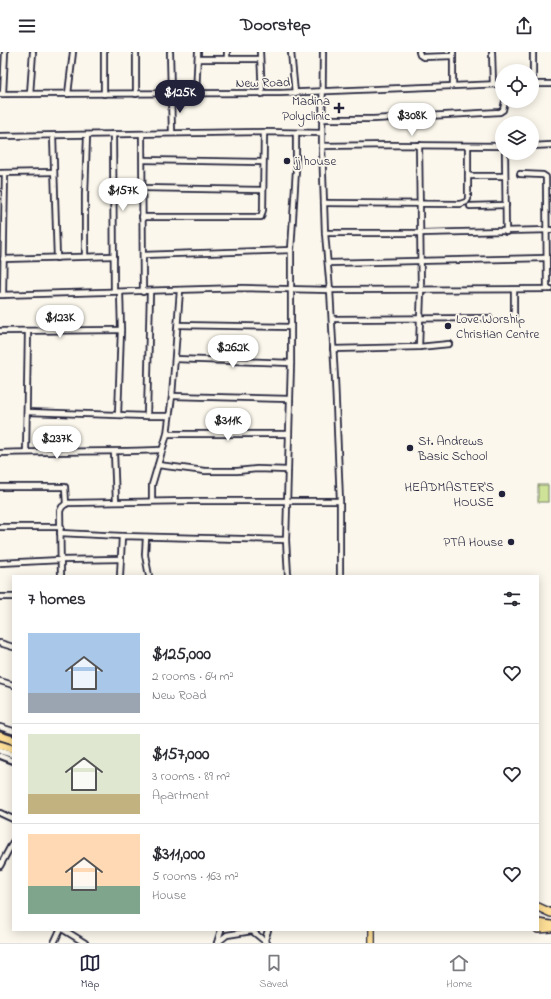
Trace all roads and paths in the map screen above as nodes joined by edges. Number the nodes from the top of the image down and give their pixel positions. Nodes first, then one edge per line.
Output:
1 (5, 52) edge
2 (33, 52) edge
3 (73, 52) edge
4 (104, 52) edge
5 (136, 52) edge
6 (170, 52) edge
7 (198, 52) edge
8 (227, 52) edge
9 (260, 52) edge
10 (291, 52) edge
11 (323, 52) edge
12 (419, 52) edge
13 (492, 52) edge
14 (533, 52) edge
15 (453, 54) edge
16 (198, 59) junction
17 (227, 59) junction
18 (260, 59) junction
19 (533, 64) edge
20 (493, 84) joint
21 (539, 84) edge
22 (551, 84) edge
23 (453, 86) junction
24 (322, 92) junction
25 (295, 93) junction
26 (1, 94) edge
27 (30, 94) junction
28 (68, 94) junction
29 (104, 94) junction
30 (136, 94) junction
31 (172, 94) junction
32 (196, 94) junction
33 (262, 94) junction
34 (503, 108) edge
35 (322, 119) junction
36 (264, 132) junction
37 (172, 133) junction
38 (296, 133) junction
39 (322, 133) junction
40 (113, 134) junction
41 (142, 134) junction
42 (87, 135) junction
43 (0, 136) edge
44 (53, 136) junction
45 (419, 145) junction
46 (551, 145) edge
47 (322, 146) junction
48 (495, 146) edge
49 (539, 146) edge
50 (468, 147) junction
51 (143, 160) junction
52 (505, 160) edge
53 (263, 162) junction
54 (54, 172) junction
55 (3, 173) edge
56 (520, 174) dead end
57 (468, 176) junction
58 (505, 176) junction
59 (142, 188) junction
60 (262, 190) junction
61 (324, 203) junction
62 (419, 203) junction
63 (506, 205) junction
64 (470, 206) dead end
65 (142, 217) junction
66 (549, 230) edge
67 (506, 232) junction
68 (325, 233) junction
69 (420, 233) junction
70 (291, 250) junction
71 (143, 255) junction
72 (85, 256) junction
73 (114, 256) junction
74 (57, 258) junction
75 (546, 258) junction
76 (2, 260) junction
77 (421, 261) junction
78 (328, 263) junction
79 (291, 288) junction
80 (549, 289) edge
81 (180, 290) junction
82 (330, 290) junction
83 (421, 290) junction
84 (514, 290) junction
85 (114, 291) junction
86 (120, 292) junction
87 (144, 292) junction
88 (150, 292) junction
89 (1, 295) edge
90 (514, 315) dead end
91 (489, 318) dead end
92 (332, 319) junction
93 (420, 319) junction
94 (178, 325) junction
95 (292, 327) junction
96 (28, 330) junction
97 (121, 330) junction
98 (0, 331) edge
99 (449, 344) dead end
100 (419, 347) junction
101 (333, 349) junction
102 (175, 359) junction
103 (291, 363) junction
104 (172, 396) junction
105 (290, 399) junction
106 (27, 412) junction
107 (118, 415) junction
108 (147, 416) junction
109 (169, 416) junction
110 (167, 434) junction
111 (289, 434) junction
112 (161, 450) junction
113 (26, 452) junction
114 (114, 452) junction
115 (0, 453) edge
116 (158, 465) junction
117 (288, 470) junction
118 (0, 487) edge
119 (116, 501) junction
120 (152, 501) junction
121 (286, 501) junction
122 (340, 502) junction
123 (66, 504) junction
124 (0, 527) edge
125 (61, 527) junction
126 (60, 533) junction
127 (122, 536) junction
128 (146, 537) junction
129 (286, 540) junction
130 (121, 559) junction
131 (61, 560) junction
132 (0, 563) edge
133 (61, 575) edge
134 (120, 575) edge
135 (149, 575) edge
136 (288, 575) edge
137 (340, 575) edge
138 (0, 597) edge
139 (12, 597) edge
140 (0, 643) edge
141 (12, 646) edge
142 (0, 681) edge
143 (12, 685) edge
144 (0, 727) edge
145 (12, 731) edge
146 (0, 736) edge
147 (12, 740) edge
148 (0, 745) edge
149 (12, 749) edge
150 (0, 751) edge
151 (12, 755) edge
152 (0, 756) edge
153 (12, 761) edge
154 (0, 813) edge
155 (12, 819) edge
156 (12, 844) edge
157 (0, 866) edge
158 (539, 908) edge
159 (539, 912) edge
160 (551, 914) edge
161 (539, 923) edge
162 (551, 926) edge
163 (539, 929) edge
164 (60, 931) edge
165 (66, 931) edge
166 (221, 931) edge
167 (247, 931) edge
168 (253, 931) edge
169 (268, 931) edge
170 (372, 931) edge
171 (266, 942) edge
172 (54, 943) edge
173 (85, 943) edge
174 (217, 943) edge
175 (372, 943) edge

1 - 26 street
2 - 27 street
3 - 28 street
4 - 29 street
5 - 30 street
6 - 31 street
7 - 16 street
8 - 17 street
9 - 18 street
10 - 25 street
11 - 24 street
12 - 15 street
13 - 20 street
14 - 19 street
15 - 23 street
16 - 17 street
16 - 32 street
17 - 18 street
18 - 33 street
20 - 23 street, New Road
21 - 22 street
23 - 24 street, New Road
24 - 25 street, New Road
24 - 35 street
25 - 33 street, New Road
26 - 27 street, New Road
27 - 28 street, New Road
28 - 29 street, New Road
29 - 30 street, New Road
30 - 31 street, New Road
31 - 32 street, New Road
31 - 37 street
32 - 33 street, New Road
34 - 35 street
35 - 39 street
36 - 37 street
36 - 38 street
36 - 53 street
37 - 41 street
38 - 39 street
38 - 70 street
39 - 47 street
40 - 41 street
40 - 42 street
40 - 73 street
41 - 51 street
42 - 44 street
42 - 72 street
43 - 44 street
44 - 54 street
45 - 47 street
45 - 50 street
45 - 62 street
46 - 49 street
47 - 61 street
48 - 50 street
50 - 57 street
51 - 53 street
51 - 59 street
52 - 58 street
53 - 60 street
54 - 55 street
54 - 74 street
55 - 76 street
56 - 66 street
57 - 58 street
57 - 62 street
58 - 63 street
59 - 60 street
59 - 65 street
60 - 65 street
61 - 62 street
61 - 68 street
62 - 69 street
63 - 64 street
63 - 67 street
65 - 71 street
66 - 67 street
66 - 75 street
67 - 69 street
68 - 69 street
68 - 78 street
69 - 77 street
70 - 71 street
70 - 79 street
71 - 87 street
72 - 73 street
72 - 74 street
73 - 85 street
74 - 76 street
75 - 77 street
75 - 80 street
76 - 89 street
77 - 78 street
77 - 83 street
78 - 82 street
79 - 81 street
79 - 82 street
79 - 95 street
80 - 84 street
81 - 88 street
81 - 94 street
82 - 83 street
82 - 92 street
83 - 84 street
83 - 93 street
84 - 90 street
85 - 86 street
85 - 89 street
86 - 87 street
86 - 97 street
87 - 88 street
88 - 108 street
91 - 93 street
92 - 93 street
92 - 101 street
93 - 100 street
94 - 95 street
94 - 102 street
95 - 103 street
96 - 97 street
96 - 98 street
96 - 106 street
97 - 107 street
99 - 100 street
100 - 101 street
101 - 122 street
102 - 103 street
102 - 104 street
103 - 105 street
104 - 105 street
104 - 109 street
105 - 111 street
106 - 107 street
106 - 113 street
107 - 108 street
108 - 109 street
109 - 110 street
110 - 111 street
110 - 112 street
111 - 117 street
112 - 114 street
112 - 116 street
113 - 114 street
113 - 115 street
114 - 119 street
116 - 117 street
116 - 120 street
117 - 121 street
118 - 123 street
119 - 120 street
119 - 123 street
120 - 121 street
121 - 122 street
121 - 129 street
122 - 137 street
123 - 125 street
124 - 125 street
125 - 126 street
126 - 127 street
126 - 131 street
127 - 128 street
127 - 130 street
128 - 129 street
128 - 135 street
129 - 136 street
130 - 131 street
130 - 134 street
131 - 132 street
131 - 133 street
138 - 139 street
140 - 141 street
142 - 143 street
144 - 145 street
146 - 147 highway
148 - 149 highway
150 - 151 street
152 - 153 street
154 - 155 street
156 - 157 street
158 - 160 highway
159 - 160 highway
161 - 162 highway
162 - 163 highway
164 - 172 street
165 - 173 street
166 - 174 street
167 - 174 street
168 - 171 street
169 - 171 street
170 - 175 main road

